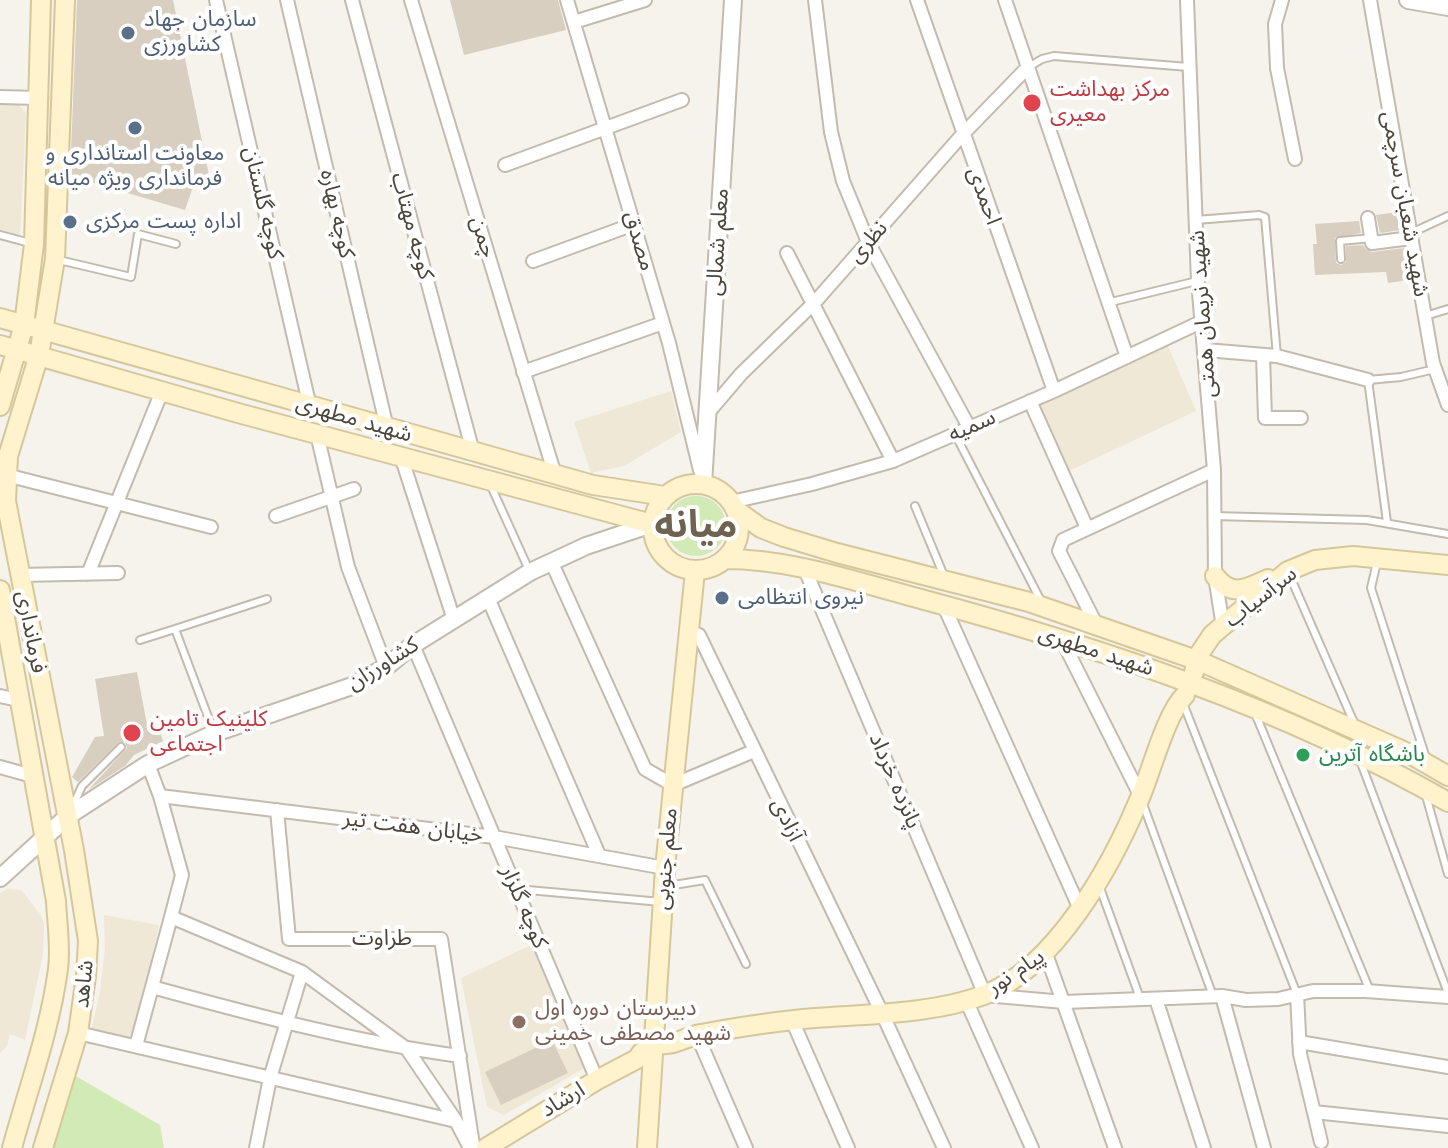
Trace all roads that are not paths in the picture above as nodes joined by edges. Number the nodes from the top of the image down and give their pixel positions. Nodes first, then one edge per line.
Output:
1 (41, 0) edge
2 (65, 0) edge
3 (216, 0) edge
4 (287, 0) edge
5 (352, 0) edge
6 (411, 0) edge
7 (567, 0) edge
8 (645, 0) edge
9 (733, 0) edge
10 (815, 0) edge
11 (917, 0) edge
12 (1005, 0) edge
13 (1187, 0) edge
14 (1282, 0) edge
15 (1370, 0) edge
16 (1408, 0) edge
17 (1448, 7) edge
18 (574, 22) junction
19 (1189, 67) junction
20 (1027, 68) junction
21 (0, 97) edge
22 (38, 98) junction
23 (682, 100) dead end
24 (606, 129) junction
25 (37, 131) junction
26 (59, 131) junction
27 (962, 135) junction
28 (1295, 159) dead end
29 (505, 165) dead end
30 (1448, 216) edge
31 (1368, 218) dead end
32 (1196, 220) junction
33 (634, 224) junction
34 (0, 235) edge
35 (1411, 236) junction
36 (1372, 238) junction
37 (868, 242) junction
38 (34, 244) junction
39 (176, 244) dead end
40 (787, 253) dead end
41 (55, 259) junction
42 (1341, 259) dead end
43 (533, 261) dead end
44 (1198, 281) junction
45 (815, 302) junction
46 (1107, 303) junction
47 (1448, 309) edge
48 (1425, 316) junction
49 (0, 318) edge
50 (1201, 322) junction
51 (663, 323) junction
52 (24, 325) junction
53 (45, 330) junction
54 (0, 345) edge
55 (19, 350) junction
56 (1206, 350) junction
57 (39, 355) junction
58 (1270, 355) junction
59 (1127, 357) junction
60 (1435, 369) junction
61 (523, 372) junction
62 (1368, 380) junction
63 (162, 391) junction
64 (1054, 391) junction
65 (1030, 401) junction
66 (1448, 405) edge
67 (0, 406) edge
68 (310, 407) junction
69 (707, 414) junction
70 (1301, 418) dead end
71 (969, 427) junction
72 (387, 428) junction
73 (317, 434) junction
74 (955, 434) junction
75 (473, 452) junction
76 (401, 456) junction
77 (893, 461) junction
78 (1214, 470) junction
79 (6, 475) junction
80 (555, 475) junction
81 (488, 479) junction
82 (703, 484) junction
83 (354, 489) dead end
84 (665, 496) junction
85 (332, 497) junction
86 (116, 504) junction
87 (734, 506) junction
88 (915, 506) dead end
89 (276, 516) dead end
90 (1214, 516) junction
91 (1387, 522) junction
92 (652, 524) junction
93 (211, 527) dead end
94 (1087, 528) junction
95 (1448, 534) edge
96 (725, 559) junction
97 (1377, 559) junction
98 (551, 561) junction
99 (804, 567) junction
100 (1447, 568) edge
101 (695, 571) junction
102 (1288, 571) junction
103 (530, 572) junction
104 (118, 573) dead end
105 (88, 574) junction
106 (19, 575) junction
107 (1215, 576) junction
108 (0, 577) edge
109 (946, 581) junction
110 (0, 590) edge
111 (488, 598) junction
112 (267, 599) dead end
113 (944, 606) junction
114 (1044, 608) junction
115 (454, 620) junction
116 (1097, 626) junction
117 (175, 629) junction
118 (1220, 630) junction
119 (689, 632) junction
120 (140, 640) dead end
121 (1062, 640) junction
122 (413, 645) junction
123 (1199, 660) junction
124 (386, 667) junction
125 (1186, 693) junction
126 (0, 696) edge
127 (19, 700) junction
128 (1254, 710) junction
129 (1357, 730) junction
130 (215, 733) junction
131 (121, 747) dead end
132 (754, 751) junction
133 (1359, 756) junction
134 (148, 764) junction
135 (1428, 765) junction
136 (0, 767) edge
137 (32, 776) junction
138 (1448, 776) edge
139 (673, 785) junction
140 (1424, 789) junction
141 (160, 796) junction
142 (1141, 797) junction
143 (1448, 802) edge
144 (277, 810) junction
145 (68, 816) junction
146 (494, 837) junction
147 (43, 839) junction
148 (599, 855) junction
149 (1448, 874) edge
150 (0, 878) edge
151 (1097, 881) junction
152 (663, 886) junction
153 (517, 889) junction
154 (1080, 909) junction
155 (171, 917) junction
156 (1046, 954) junction
157 (746, 964) dead end
158 (302, 972) junction
159 (152, 987) junction
160 (1370, 991) junction
161 (1297, 994) junction
162 (985, 995) junction
163 (1448, 995) edge
164 (1218, 996) junction
165 (1141, 999) junction
166 (1156, 999) junction
167 (966, 1000) junction
168 (1064, 1002) junction
169 (882, 1013) junction
170 (792, 1020) junction
171 (285, 1023) junction
172 (78, 1033) junction
173 (696, 1035) junction
174 (1299, 1042) junction
175 (136, 1046) junction
176 (652, 1048) junction
177 (407, 1049) junction
178 (460, 1056) junction
179 (1448, 1067) edge
180 (270, 1078) junction
181 (599, 1079) junction
182 (1314, 1112) junction
183 (456, 1121) junction
184 (1448, 1126) edge
185 (504, 1142) edge
186 (1321, 1142) dead end
187 (12, 1148) edge
188 (43, 1148) edge
189 (256, 1148) edge
190 (472, 1148) edge
191 (486, 1148) edge
192 (647, 1148) edge
193 (746, 1148) edge
194 (848, 1148) edge
195 (944, 1148) edge
196 (1032, 1148) edge
197 (1115, 1148) edge
198 (1204, 1148) edge
199 (1264, 1148) edge

1 - 22 main road
2 - 26 main road
3 - 68 street, کوچه گلستان
4 - 72 street, کوچه بهاره
5 - 75 street, کوچه مهتاب
6 - 61 street, چمن
7 - 18 street, مصدق
8 - 18 street
9 - 69 street, معلم شمالی
10 - 37 street
11 - 27 street, احمدی
12 - 20 street
13 - 19 street, شهید نریمان همتی
14 - 28 street
15 - 35 street, شهید شعبان سرچمی
16 - 17 street
18 - 24 street, مصدق
19 - 20 lane
19 - 32 street, شهید نریمان همتی
20 - 27 street, نظری
20 - 46 street
21 - 22 street
22 - 25 main road
23 - 24 street
24 - 29 street
24 - 33 street, مصدق
25 - 26 main road
25 - 38 main road
26 - 41 main road
27 - 37 street, نظری
27 - 64 street, احمدی
30 - 35 lane
31 - 36 street
32 - 44 street, شهید نریمان همتی
32 - 58 lane
33 - 43 street
33 - 51 street, مصدق
34 - 38 lane
35 - 36 street
35 - 48 street, شهید شعبان سرچمی
36 - 42 lane
37 - 45 street, نظری
37 - 71 street
38 - 52 main road
39 - 41 lane
40 - 45 street
41 - 53 main road
44 - 46 lane
44 - 50 street, شهید نریمان همتی
45 - 69 street, نظری
45 - 77 street
46 - 59 street
47 - 48 lane
48 - 60 street, شهید شعبان سرچمی
49 - 52 main road
50 - 56 street, شهید نریمان همتی
50 - 59 street, سمیه
51 - 61 street
51 - 82 street, مصدق
52 - 53 main road, شهید مطهری
52 - 55 main road
53 - 57 main road, فرمانداری
53 - 68 main road, شهید مطهری
54 - 55 main road
55 - 57 main road, شهید مطهری
55 - 67 main road
56 - 58 street
56 - 78 street, شهید نریمان همتی
57 - 63 main road, شهید مطهری
57 - 79 main road, فرمانداری
58 - 62 street
58 - 70 street
59 - 64 street, سمیه
60 - 62 lane
60 - 66 street, شهید شعبان سرچمی
61 - 80 street, چمن
62 - 91 lane
63 - 73 main road, شهید مطهری
63 - 86 street
64 - 65 street, سمیه
65 - 71 street, سمیه
65 - 94 street
68 - 72 main road, شهید مطهری
69 - 82 street, معلم شمالی
71 - 74 street, سمیه
72 - 75 main road, شهید مطهری
73 - 76 main road, شهید مطهری
73 - 85 street
74 - 77 street, سمیه
74 - 114 lane
75 - 80 main road, شهید مطهری
76 - 81 main road, شهید مطهری
76 - 115 street
77 - 87 street, سمیه
78 - 90 street, شهید نریمان همتی
78 - 94 street
79 - 86 street
79 - 106 main road, فرمانداری
80 - 84 main road, شهید مطهری
81 - 92 main road, شهید مطهری
81 - 103 lane
82 - 84 main road
82 - 87 main road
83 - 85 street
84 - 92 main road
85 - 89 street
85 - 124 street
86 - 93 street
86 - 105 street
87 - 96 main road
87 - 109 main road, شهید مطهری
88 - 109 lane
90 - 91 lane
90 - 107 street, شهید نریمان همتی
91 - 95 lane
92 - 98 street, کشاورزان
92 - 101 main road
94 - 116 street
96 - 99 main road, شهید مطهری
96 - 101 main road
97 - 100 main road, سرآسیاب
97 - 102 main road, سرآسیاب
97 - 135 lane
98 - 103 street, کشاورزان
98 - 139 street
99 - 113 main road, شهید مطهری
99 - 162 street, پانزده خرداد
101 - 119 main road, معلم جنوبی
102 - 107 main road
102 - 118 main road, سرآسیاب
102 - 129 lane
103 - 111 street, کشاورزان
104 - 105 street
105 - 106 street
106 - 108 main road
106 - 145 main road, فرمانداری
107 - 118 street, شهید نریمان همتی
109 - 114 main road, شهید مطهری
110 - 127 main road, فرمانداری
111 - 115 street, کشاورزان
111 - 148 street
112 - 117 lane
113 - 121 main road, شهید مطهری
113 - 154 street
114 - 116 main road, شهید مطهری
115 - 122 street, کشاورزان
116 - 123 main road, شهید مطهری
117 - 120 lane
117 - 130 lane
118 - 123 main road, سرآسیاب
119 - 132 street, آزادی
119 - 139 main road, معلم جنوبی
121 - 125 main road, شهید مطهری
121 - 142 street
122 - 124 street, کشاورزان
122 - 146 street, کوچه گلزار
123 - 125 main road, سرآسیاب
123 - 129 main road, شهید مطهری
124 - 130 street, کشاورزان
125 - 128 main road, شهید مطهری
125 - 142 main road, پیام نور
125 - 161 lane
126 - 127 street
127 - 137 main road, فرمانداری
128 - 133 main road, شهید مطهری
128 - 160 lane
129 - 135 main road, شهید مطهری
130 - 134 street, کشاورزان
131 - 145 lane
132 - 139 street
132 - 169 street, آزادی
133 - 140 main road, شهید مطهری
133 - 163 lane
134 - 141 street
134 - 145 street, کشاورزان
135 - 138 main road, شهید مطهری
136 - 137 street
137 - 147 main road, فرمانداری
139 - 152 main road, معلم جنوبی
140 - 143 main road, شهید مطهری
140 - 149 lane
141 - 144 street, خیابان هفت تیر
141 - 155 street
142 - 151 main road, پیام نور
142 - 164 lane
144 - 146 street, خیابان هفت تیر
144 - 178 street, طراوت
145 - 147 street, کشاورزان
145 - 172 main road, شاهد
146 - 148 street, خیابان هفت تیر
146 - 153 street, کوچه گلزار
147 - 150 street
147 - 187 main road, شاهد
148 - 152 street, خیابان هفت تیر
151 - 154 main road, پیام نور
151 - 165 lane
152 - 153 lane
152 - 157 lane
152 - 176 main road, معلم جنوبی
153 - 181 street, کوچه گلزار
154 - 156 main road, پیام نور
155 - 158 street
155 - 159 street
156 - 162 main road, پیام نور
156 - 168 street
158 - 171 street
158 - 177 street
159 - 171 street
159 - 175 street
160 - 161 street
160 - 163 street
161 - 164 street
161 - 174 street
162 - 167 main road, پیام نور
162 - 168 street
164 - 166 street
164 - 199 street
165 - 166 street
165 - 168 street
166 - 198 street
167 - 169 main road, پیام نور
167 - 196 street
168 - 197 street
169 - 170 main road, پیام نور
169 - 195 street, آزادی
170 - 173 main road, پیام نور
170 - 194 street
171 - 177 street
171 - 180 street
172 - 175 street
172 - 188 main road, شاهد
173 - 176 main road, پیام نور
173 - 193 street
174 - 179 street
174 - 182 street
175 - 180 street
176 - 181 main road, ارشاد
176 - 192 main road, معلم جنوبی
177 - 178 street
177 - 183 street
178 - 190 street, طراوت
180 - 183 street
180 - 189 street
181 - 185 main road, ارشاد
182 - 184 street
182 - 186 street
183 - 190 street
185 - 191 main road, ارشاد

